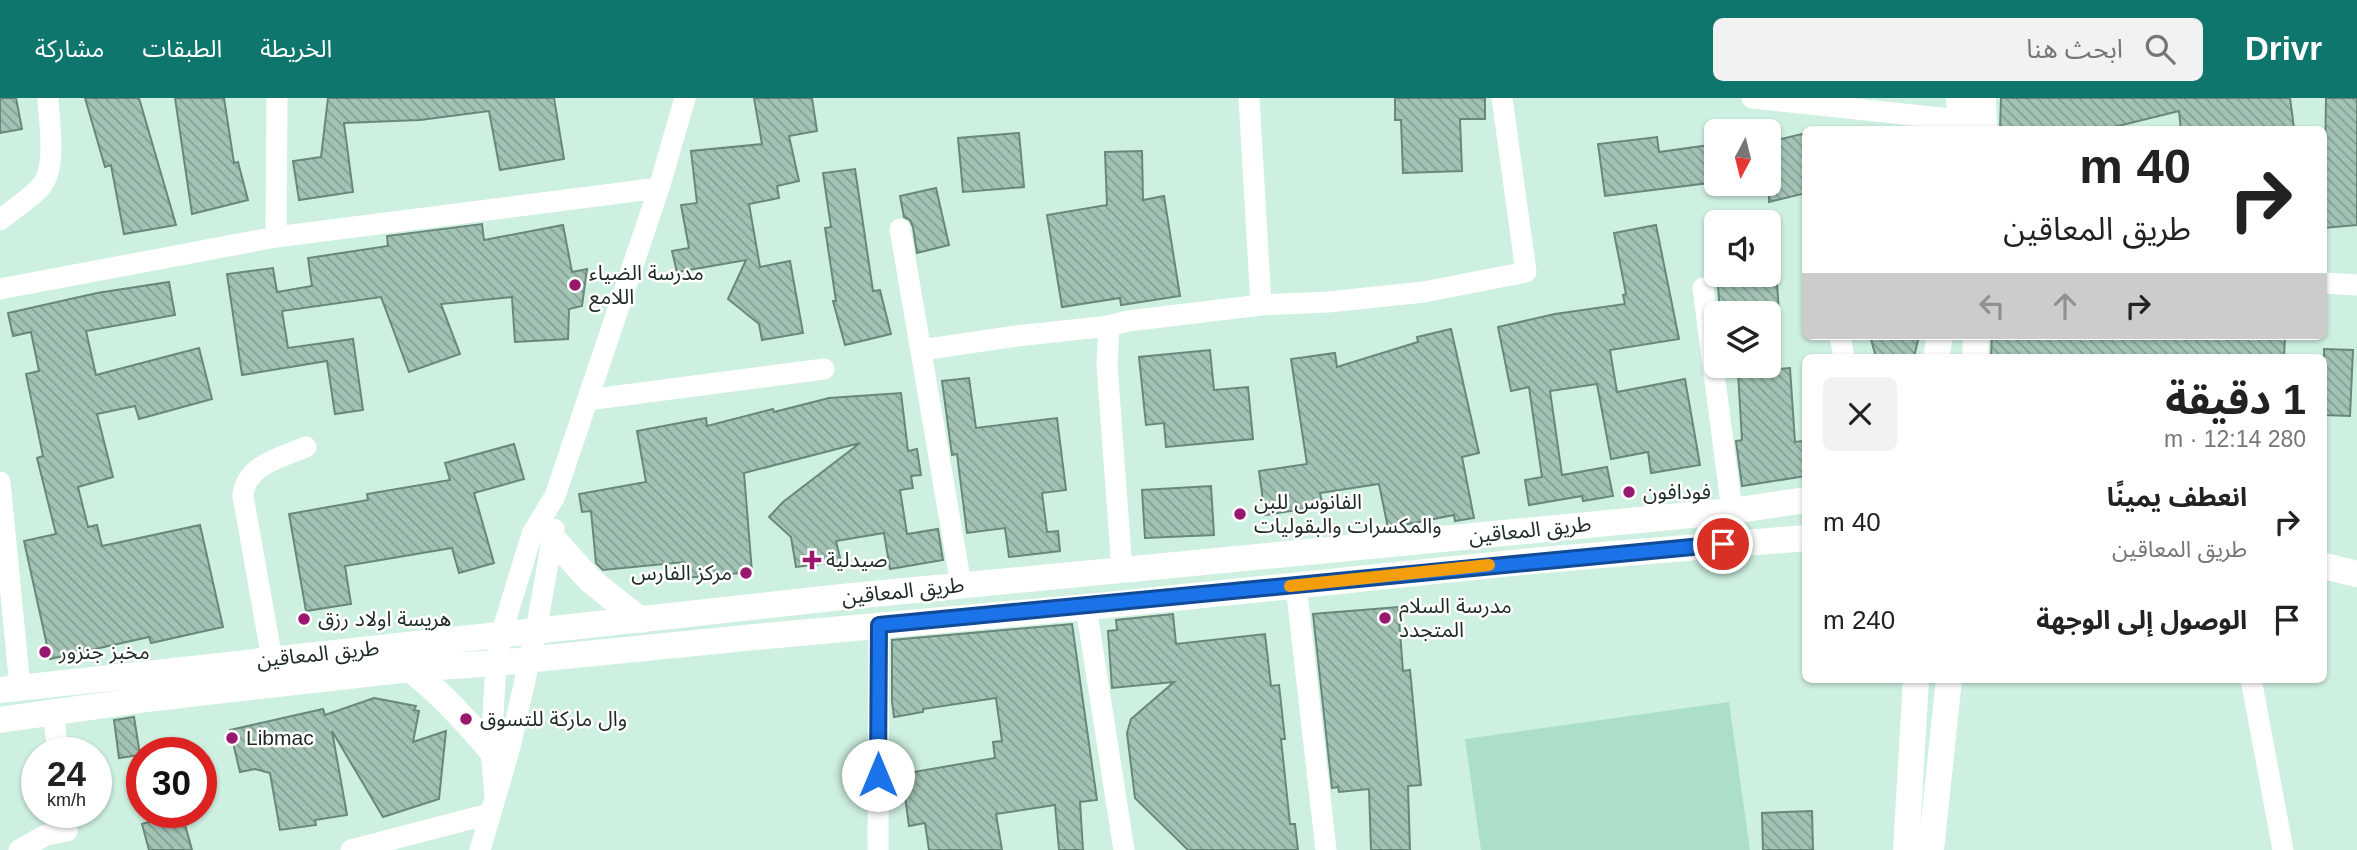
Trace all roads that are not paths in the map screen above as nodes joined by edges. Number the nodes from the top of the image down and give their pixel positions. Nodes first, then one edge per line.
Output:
1 (48, 98) edge
2 (277, 98) edge
3 (685, 98) edge
4 (1249, 98) edge
5 (1502, 98) edge
6 (1752, 98) edge
7 (1983, 98) edge
8 (1966, 119) edge
9 (659, 188) junction
10 (0, 220) edge
11 (900, 229) dead end
12 (276, 237) junction
13 (2327, 283) edge
14 (2357, 285) edge
15 (1703, 288) dead end
16 (0, 289) edge
17 (1261, 305) junction
18 (1109, 327) junction
19 (921, 349) junction
20 (824, 369) dead end
21 (587, 400) junction
22 (306, 447) dead end
23 (0, 482) edge
24 (555, 496) junction
25 (1802, 501) edge
26 (1732, 511) junction
27 (1802, 538) edge
28 (553, 539) junction
29 (2327, 567) edge
30 (1122, 570) junction
31 (2357, 574) edge
32 (961, 585) junction
33 (1296, 585) junction
34 (2327, 585) edge
35 (2357, 591) edge
36 (1086, 607) junction
37 (640, 620) junction
38 (879, 625) junction
39 (536, 631) junction
40 (501, 635) junction
41 (272, 659) junction
42 (529, 660) junction
43 (496, 663) junction
44 (410, 669) junction
45 (1916, 683) edge
46 (1948, 683) edge
47 (2252, 683) edge
48 (10, 688) edge
49 (53, 711) junction
50 (0, 720) edge
51 (56, 737) edge
52 (491, 750) junction
53 (492, 805) junction
54 (68, 831) edge
55 (19, 850) edge
56 (351, 850) edge
57 (480, 850) edge
58 (878, 850) edge
59 (1124, 850) edge
60 (1326, 850) edge
61 (1906, 850) edge
62 (1931, 850) edge
63 (2283, 850) edge

1 - 10 street
2 - 12 street
3 - 9 street
4 - 17 street
5 - 17 street
6 - 8 street
7 - 8 street
9 - 12 street
9 - 21 street
11 - 19 street
12 - 16 street
13 - 14 street
15 - 26 street
17 - 18 street
18 - 19 street
18 - 30 street
19 - 32 street
20 - 21 street
21 - 24 street
22 - 41 street
23 - 48 street
24 - 28 street
24 - 40 street
25 - 26 street, طريق المعاقين
26 - 30 street, طريق المعاقين
27 - 33 street, طريق المعاقين
28 - 37 street
28 - 39 street
29 - 31 street
30 - 32 street, طريق المعاقين
32 - 37 street, طريق المعاقين
33 - 36 street, طريق المعاقين
33 - 60 street
34 - 35 street
36 - 38 street, طريق المعاقين
36 - 59 street
37 - 39 street, طريق المعاقين
38 - 42 street, طريق المعاقين
38 - 58 street
39 - 40 street, طريق المعاقين
39 - 42 street
40 - 41 street, طريق المعاقين
40 - 43 street
41 - 48 street, طريق المعاقين
42 - 43 street, طريق المعاقين
42 - 53 street
43 - 44 street, طريق المعاقين
43 - 52 street
44 - 49 street, طريق المعاقين
44 - 52 street
45 - 61 street
46 - 62 street
47 - 63 street
49 - 50 street, طريق المعاقين
49 - 51 street
52 - 53 street
53 - 56 street
53 - 57 street
54 - 55 street

